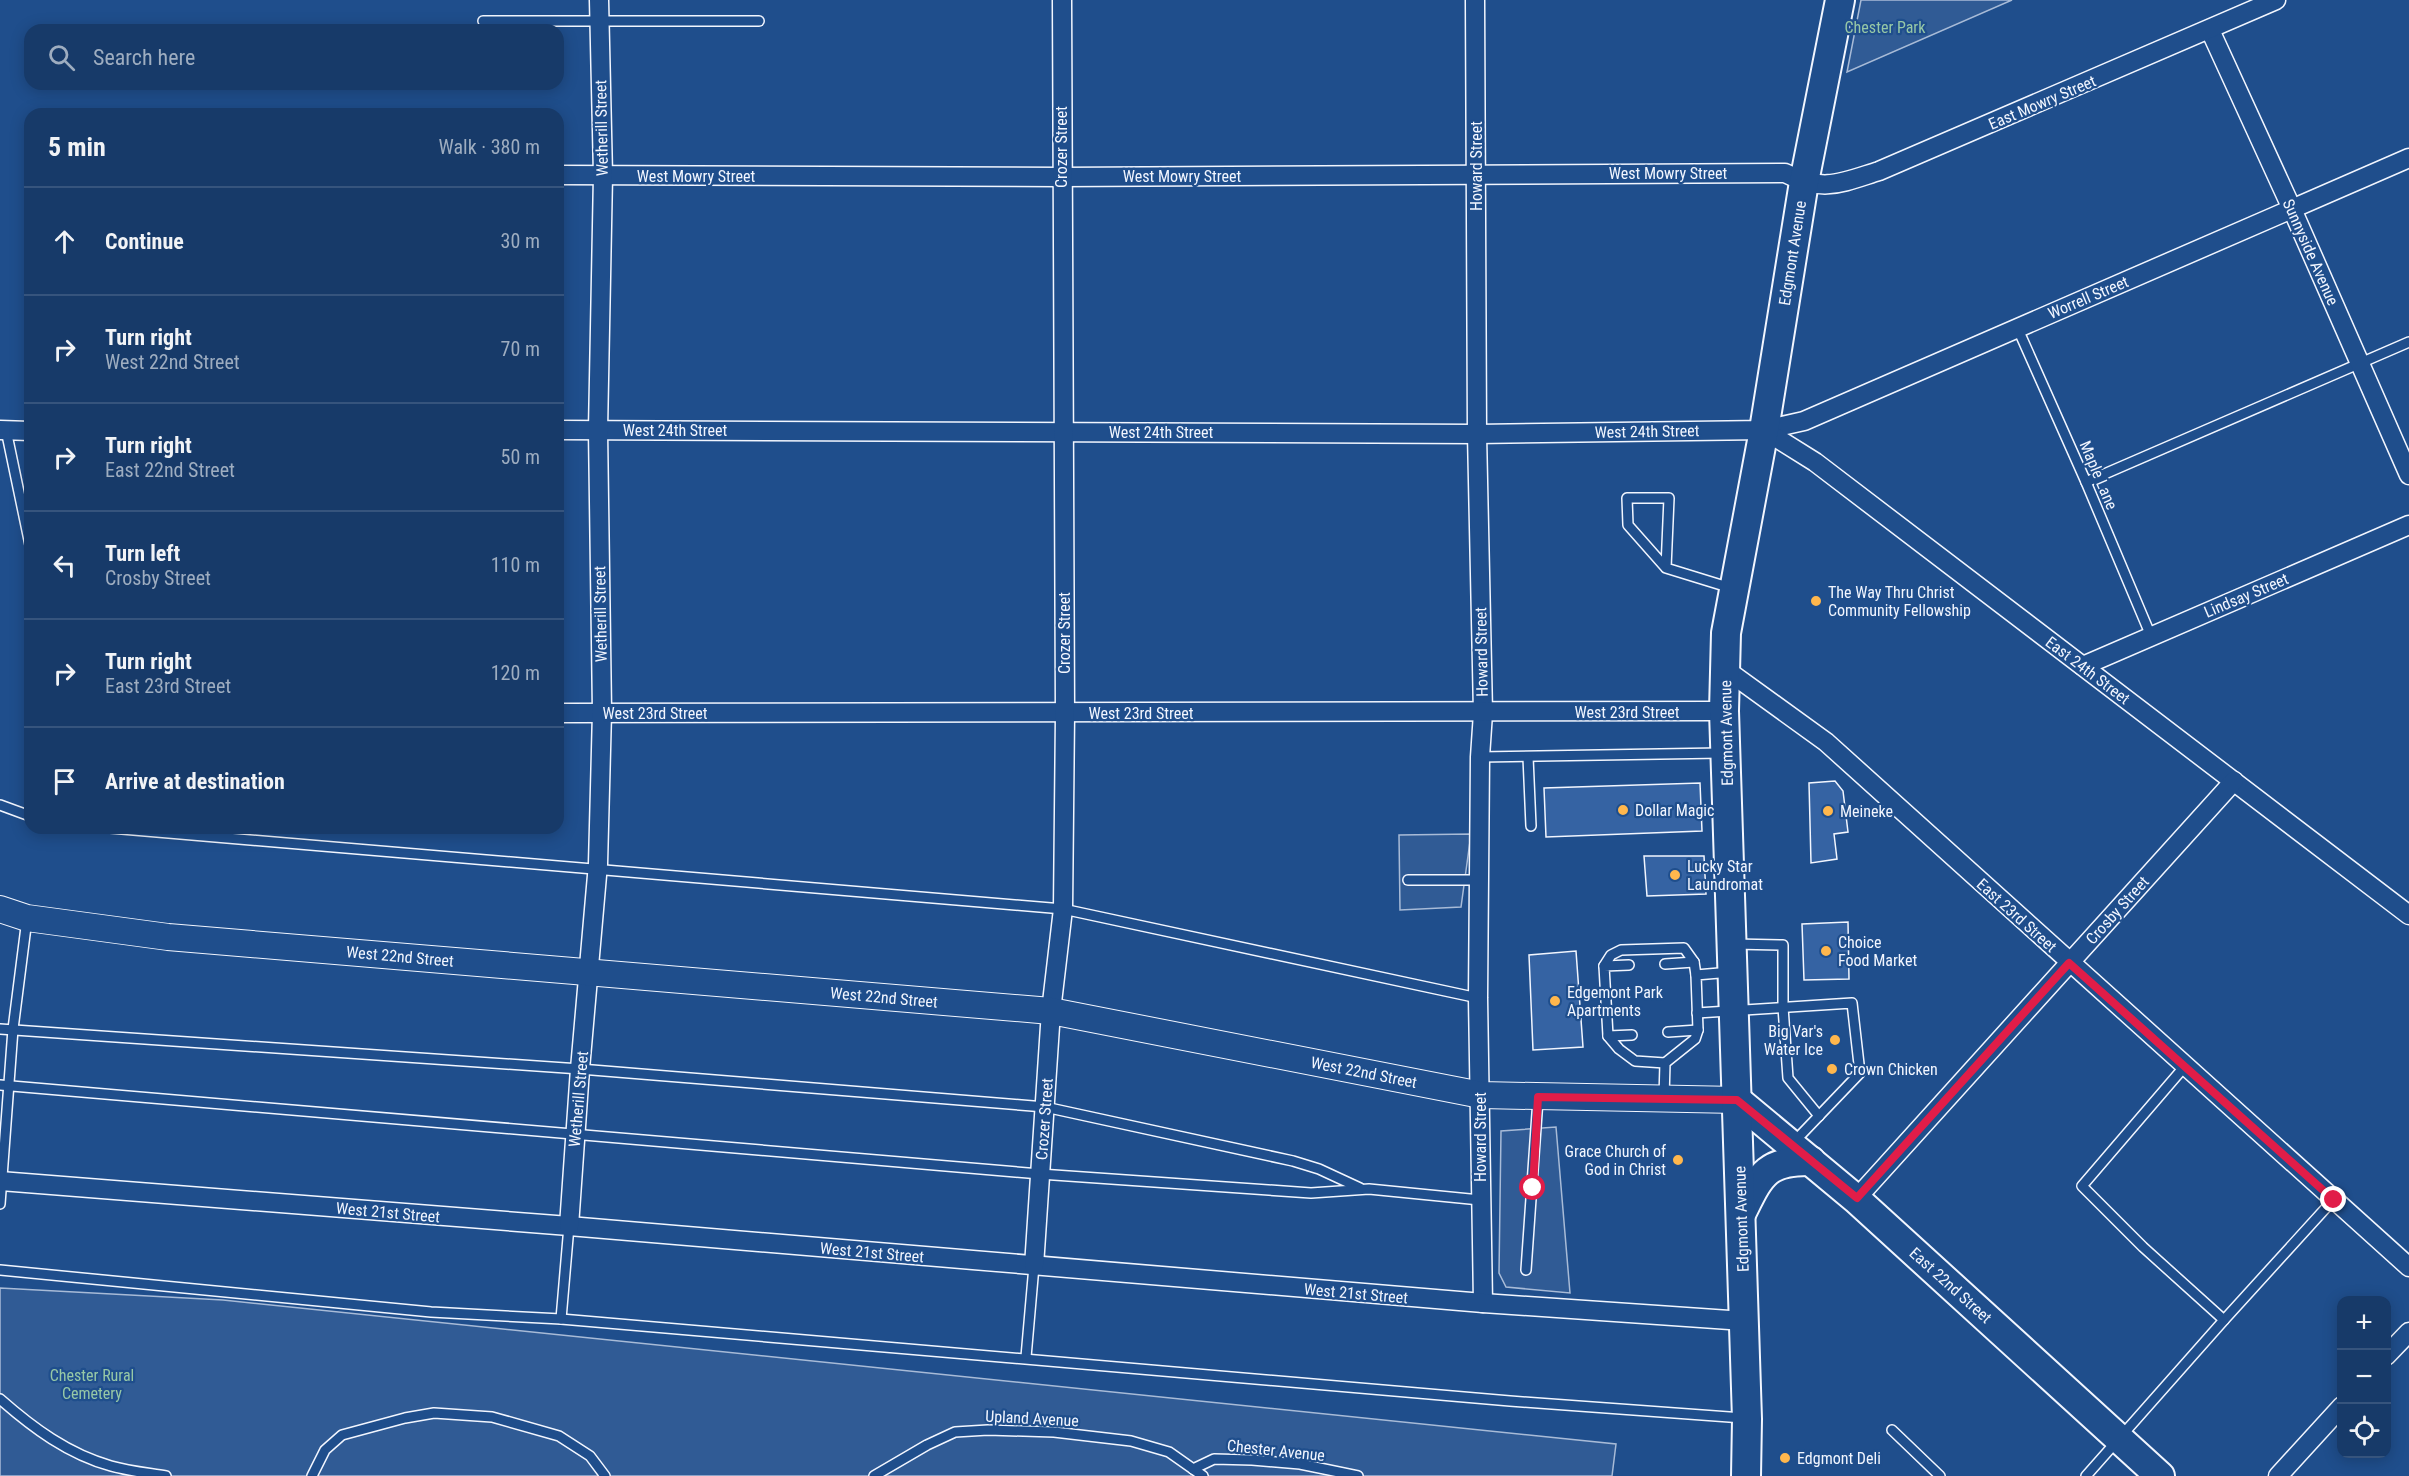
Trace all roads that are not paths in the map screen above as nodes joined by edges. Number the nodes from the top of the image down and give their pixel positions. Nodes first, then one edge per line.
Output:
1 (599, 0) edge
2 (1062, 0) edge
3 (1475, 0) edge
4 (1840, 0) edge
5 (2276, 0) edge
6 (483, 21) dead end
7 (759, 21) dead end
8 (599, 23) junction
9 (2210, 30) junction
10 (2409, 158) edge
11 (1476, 174) junction
12 (564, 175) edge
13 (603, 175) junction
14 (1061, 177) junction
15 (1804, 182) junction
16 (2292, 209) junction
17 (2017, 327) junction
18 (2409, 342) edge
19 (2361, 363) junction
20 (3, 430) edge
21 (564, 430) edge
22 (598, 430) junction
23 (1764, 430) junction
24 (24, 431) edge
25 (1064, 432) junction
26 (1477, 434) junction
27 (2409, 475) edge
28 (2086, 482) junction
29 (24, 519) edge
30 (2409, 525) edge
31 (1666, 568) junction
32 (1734, 589) junction
33 (2151, 636) junction
34 (2083, 666) junction
35 (1725, 669) junction
36 (1724, 711) junction
37 (602, 712) junction
38 (1483, 712) junction
39 (564, 713) edge
40 (1065, 714) junction
41 (1726, 753) junction
42 (1480, 757) junction
43 (1528, 757) junction
44 (2234, 781) junction
45 (0, 805) edge
46 (24, 814) edge
47 (1531, 826) dead end
48 (180, 834) edge
49 (598, 870) junction
50 (1408, 880) dead end
51 (1480, 880) junction
52 (0, 909) edge
53 (1063, 909) junction
54 (2409, 915) edge
55 (27, 918) junction
56 (0, 919) edge
57 (1732, 944) junction
58 (1694, 962) junction
59 (2069, 963) junction
60 (1665, 964) dead end
61 (1629, 965) dead end
62 (1604, 966) junction
63 (589, 971) junction
64 (1733, 972) junction
65 (1696, 975) junction
66 (1478, 998) junction
67 (1783, 1006) junction
68 (1734, 1009) junction
69 (1051, 1011) junction
70 (1697, 1013) junction
71 (0, 1029) edge
72 (13, 1029) junction
73 (1698, 1030) junction
74 (1668, 1032) dead end
75 (1632, 1035) dead end
76 (1608, 1036) junction
77 (1665, 1063) junction
78 (2185, 1066) junction
79 (580, 1069) junction
80 (4, 1085) edge
81 (1481, 1095) junction
82 (1538, 1097) junction
83 (1664, 1099) junction
84 (1737, 1100) junction
85 (1045, 1107) junction
86 (1819, 1116) junction
87 (575, 1133) junction
88 (1801, 1153) junction
89 (1040, 1174) junction
90 (1, 1181) edge
91 (1368, 1189) junction
92 (1857, 1198) junction
93 (1480, 1200) junction
94 (2334, 1200) junction
95 (0, 1203) edge
96 (1741, 1214) junction
97 (569, 1226) junction
98 (1034, 1266) junction
99 (2409, 1267) edge
100 (0, 1270) edge
101 (1526, 1270) dead end
102 (1483, 1303) junction
103 (561, 1319) junction
104 (2224, 1320) junction
105 (1744, 1321) junction
106 (2409, 1332) edge
107 (2391, 1351) edge
108 (1026, 1358) junction
109 (0, 1399) edge
110 (2337, 1411) edge
111 (1747, 1419) junction
112 (1892, 1430) dead end
113 (2120, 1440) junction
114 (896, 1464) junction
115 (1193, 1469) junction
116 (166, 1476) edge
117 (312, 1476) edge
118 (605, 1476) edge
119 (874, 1476) edge
120 (897, 1476) edge
121 (1203, 1476) edge
122 (1358, 1476) edge
123 (1746, 1476) edge
124 (1940, 1476) edge
125 (2086, 1476) edge
126 (2160, 1476) edge
127 (2277, 1476) edge

1 - 8 street, Wetherill Street
2 - 14 street, Crozer Street
3 - 11 street, Howard Street
4 - 15 main road, Edgmont Avenue
5 - 9 street, East Mowry Street
6 - 8 lane
7 - 8 lane
8 - 13 street, Wetherill Street
9 - 15 street, East Mowry Street
9 - 16 street, Sunnyside Avenue
10 - 16 street, Worrell Street
11 - 14 street, West Mowry Street
11 - 15 street, West Mowry Street
11 - 26 street, Howard Street
12 - 13 street, West Mowry Street
13 - 14 street, West Mowry Street
13 - 22 street, Wetherill Street
14 - 25 street, Crozer Street
15 - 23 main road, Edgmont Avenue
16 - 17 street, Worrell Street
16 - 19 street, Sunnyside Avenue
17 - 23 street, Worrell Street
17 - 28 lane, Maple Lane
18 - 19 lane
19 - 27 street, Sunnyside Avenue
19 - 28 lane
20 - 24 street
20 - 29 lane
21 - 22 street, West 24th Street
22 - 25 street, West 24th Street
22 - 37 street, Wetherill Street
23 - 26 street, West 24th Street
23 - 32 main road, Edgmont Avenue
23 - 34 street, East 24th Street
25 - 26 street, West 24th Street
25 - 40 street, Crozer Street
26 - 38 street, Howard Street
28 - 33 lane, Maple Lane
30 - 33 street, Lindsay Street
31 - 31 lane
31 - 32 lane
32 - 35 main road, Edgmont Avenue
33 - 34 street, Lindsay Street
34 - 44 street, East 24th Street
35 - 36 main road, Edgmont Avenue
35 - 59 street, East 23rd Street
36 - 38 street, West 23rd Street
36 - 41 main road, Edgmont Avenue
37 - 39 street, West 23rd Street
37 - 40 street, West 23rd Street
37 - 49 street, Wetherill Street
38 - 40 street, West 23rd Street
38 - 42 street, Howard Street
40 - 53 street, Crozer Street
41 - 43 lane
41 - 57 main road, Edgmont Avenue
42 - 43 lane
42 - 51 street, Howard Street
43 - 47 lane
44 - 54 street, East 24th Street
44 - 59 street, Crosby Street
45 - 46 lane
48 - 49 lane
49 - 53 lane
49 - 63 street, Wetherill Street
50 - 51 lane
51 - 66 street, Howard Street
52 - 55 street, West 22nd Street
53 - 66 lane
53 - 69 street, Crozer Street
55 - 56 street, West 22nd Street
55 - 63 street, West 22nd Street
55 - 72 lane
57 - 64 main road, Edgmont Avenue
57 - 67 lane
58 - 60 lane
58 - 62 lane
58 - 65 lane
59 - 78 street, East 23rd Street
59 - 92 street, Crosby Street
61 - 62 lane
62 - 76 lane
63 - 69 street, West 22nd Street
63 - 79 street, Wetherill Street
64 - 65 lane
64 - 68 main road, Edgmont Avenue
65 - 70 lane
66 - 81 street, Howard Street
67 - 68 lane
67 - 86 lane
67 - 86 lane
68 - 70 lane
68 - 84 main road, Edgmont Avenue
69 - 81 street, West 22nd Street
69 - 85 street, Crozer Street
70 - 73 lane
71 - 72 lane
72 - 79 lane
72 - 80 lane
73 - 74 lane
73 - 77 lane
75 - 76 lane
76 - 77 lane
77 - 83 lane
78 - 94 street, East 23rd Street
78 - 104 lane
79 - 85 lane
79 - 87 street, Wetherill Street
80 - 87 lane
80 - 90 lane
81 - 82 street, West 22nd Street
81 - 93 street, Howard Street
82 - 83 street, West 22nd Street
82 - 101 lane
83 - 84 street, West 22nd Street
84 - 88 main road, East 22nd Street
84 - 96 main road, Edgmont Avenue
85 - 89 street, Crozer Street
85 - 91 lane
86 - 88 lane
87 - 89 lane
87 - 97 street, Wetherill Street
88 - 92 main road, East 22nd Street
88 - 96 main road
89 - 91 lane
89 - 98 street, Crozer Street
90 - 95 lane
90 - 97 street, West 21st Street
91 - 93 lane
92 - 113 main road, East 22nd Street
93 - 102 street, Howard Street
94 - 99 street, East 23rd Street
94 - 104 lane
96 - 105 main road, Edgmont Avenue
97 - 98 street, West 21st Street
97 - 103 lane
98 - 102 street, West 21st Street
98 - 108 lane
100 - 103 lane
102 - 105 street, West 21st Street
103 - 108 lane
104 - 113 lane
105 - 111 main road, Edgmont Avenue
106 - 107 street
108 - 111 lane
109 - 116 lane
110 - 127 street
111 - 123 main road, Edgmont Avenue
112 - 124 lane
113 - 125 lane
113 - 126 main road, East 22nd Street
114 - 115 lane, Upland Avenue
114 - 119 lane, Upland Avenue
114 - 120 lane
115 - 121 lane, Upland Avenue
115 - 122 lane, Chester Avenue
117 - 118 lane

